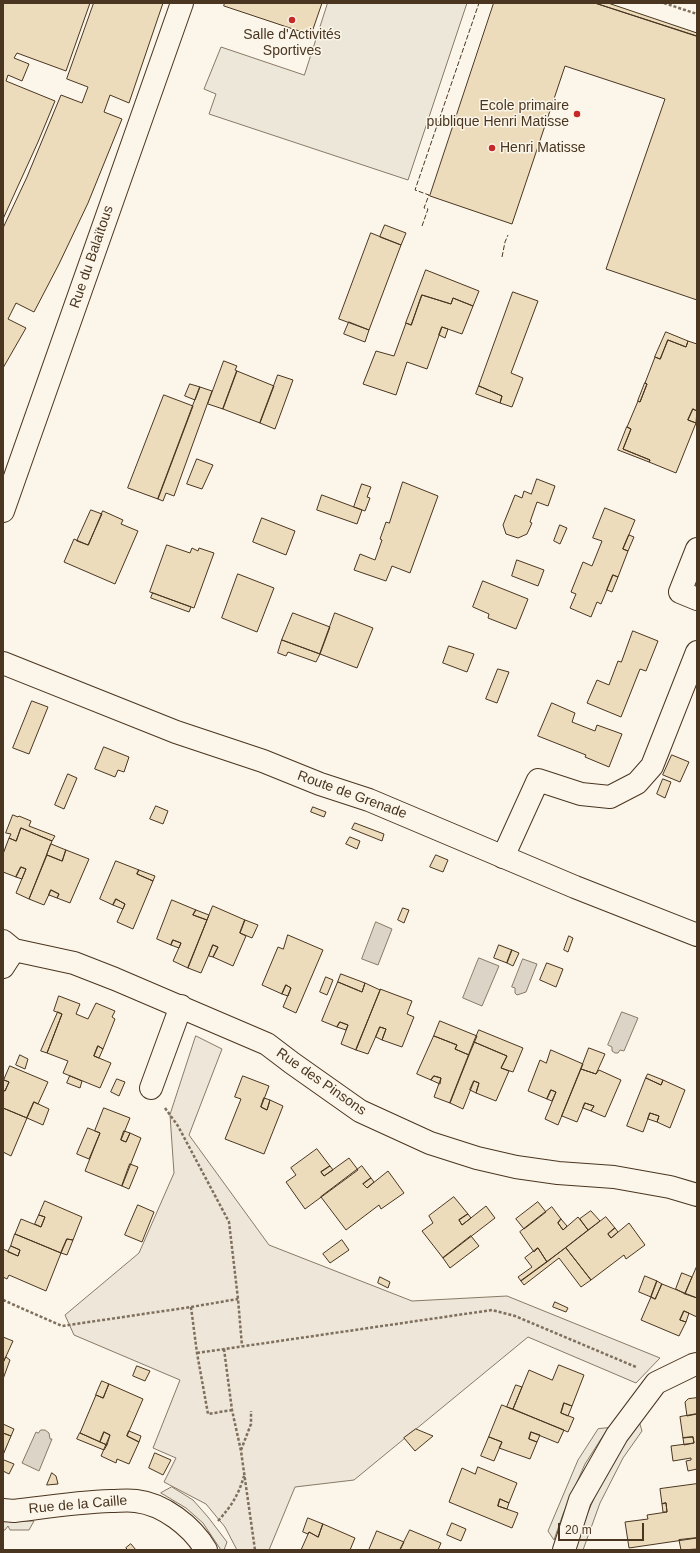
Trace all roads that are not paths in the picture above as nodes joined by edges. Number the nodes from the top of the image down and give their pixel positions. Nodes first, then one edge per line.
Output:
1 (182, 3) edge
2 (3, 511) edge
3 (697, 549) edge
4 (697, 599) edge
5 (697, 652) edge
6 (3, 663) edge
7 (503, 857) junction
8 (697, 935) edge
9 (7, 953) edge
10 (181, 1006) junction
11 (151, 1088) road end
12 (697, 1195) edge
13 (697, 1364) edge
14 (3, 1510) edge
15 (206, 1550) edge
16 (564, 1550) edge

1 - 2 street, Rue du Balaïtous
3 - 4 street
5 - 7 street
6 - 7 street, Route de Grenade
7 - 8 street, Route de Grenade
9 - 10 street, Rue des Pinsons
10 - 11 street
10 - 12 street, Rue des Pinsons
13 - 16 street
14 - 15 street, Rue de la Caille

